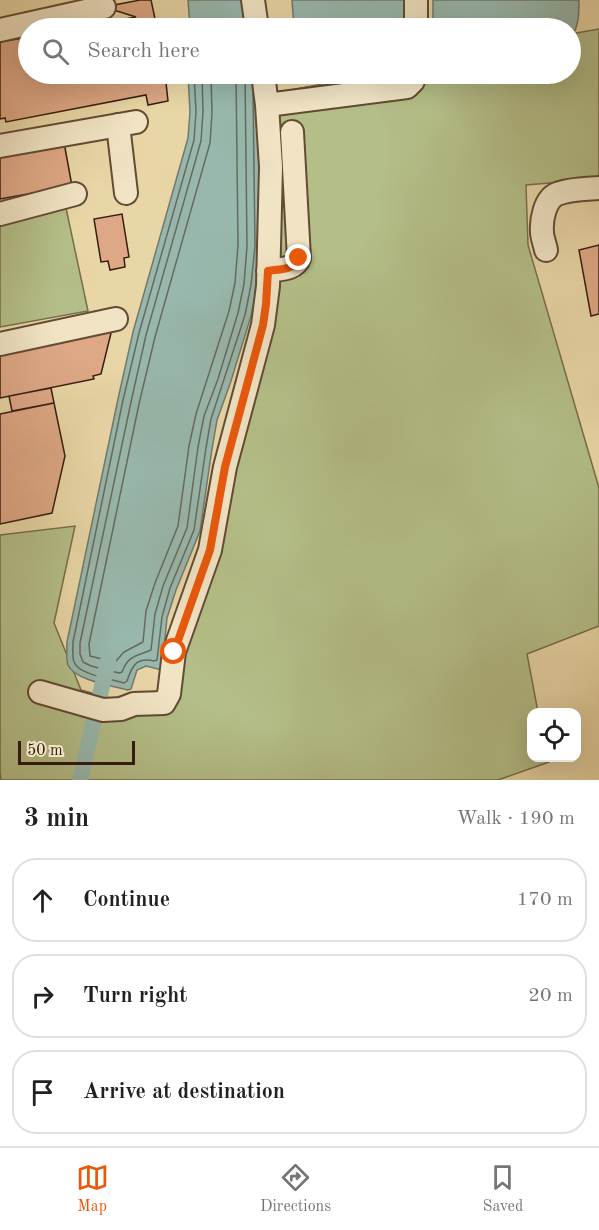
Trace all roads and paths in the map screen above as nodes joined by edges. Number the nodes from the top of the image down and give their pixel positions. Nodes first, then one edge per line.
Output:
1 (253, 0) edge
2 (416, 0) edge
3 (104, 7) dead end
4 (54, 18) edge
5 (256, 18) edge
6 (416, 18) edge
7 (18, 26) edge
8 (0, 30) edge
9 (264, 84) edge
10 (410, 84) edge
11 (267, 105) junction
12 (292, 132) dead end
13 (0, 146) edge
14 (599, 188) edge
15 (126, 193) dead end
16 (75, 194) dead end
17 (0, 214) edge
18 (546, 250) dead end
19 (268, 271) junction
20 (116, 319) dead end
21 (0, 344) edge
22 (40, 692) dead end

1 - 5 lane
2 - 6 lane
3 - 4 lane
7 - 8 lane
9 - 11 lane
10 - 11 lane
11 - 19 lane
12 - 19 lane
13 - 15 lane
14 - 18 lane
16 - 17 lane
19 - 22 lane
20 - 21 lane

